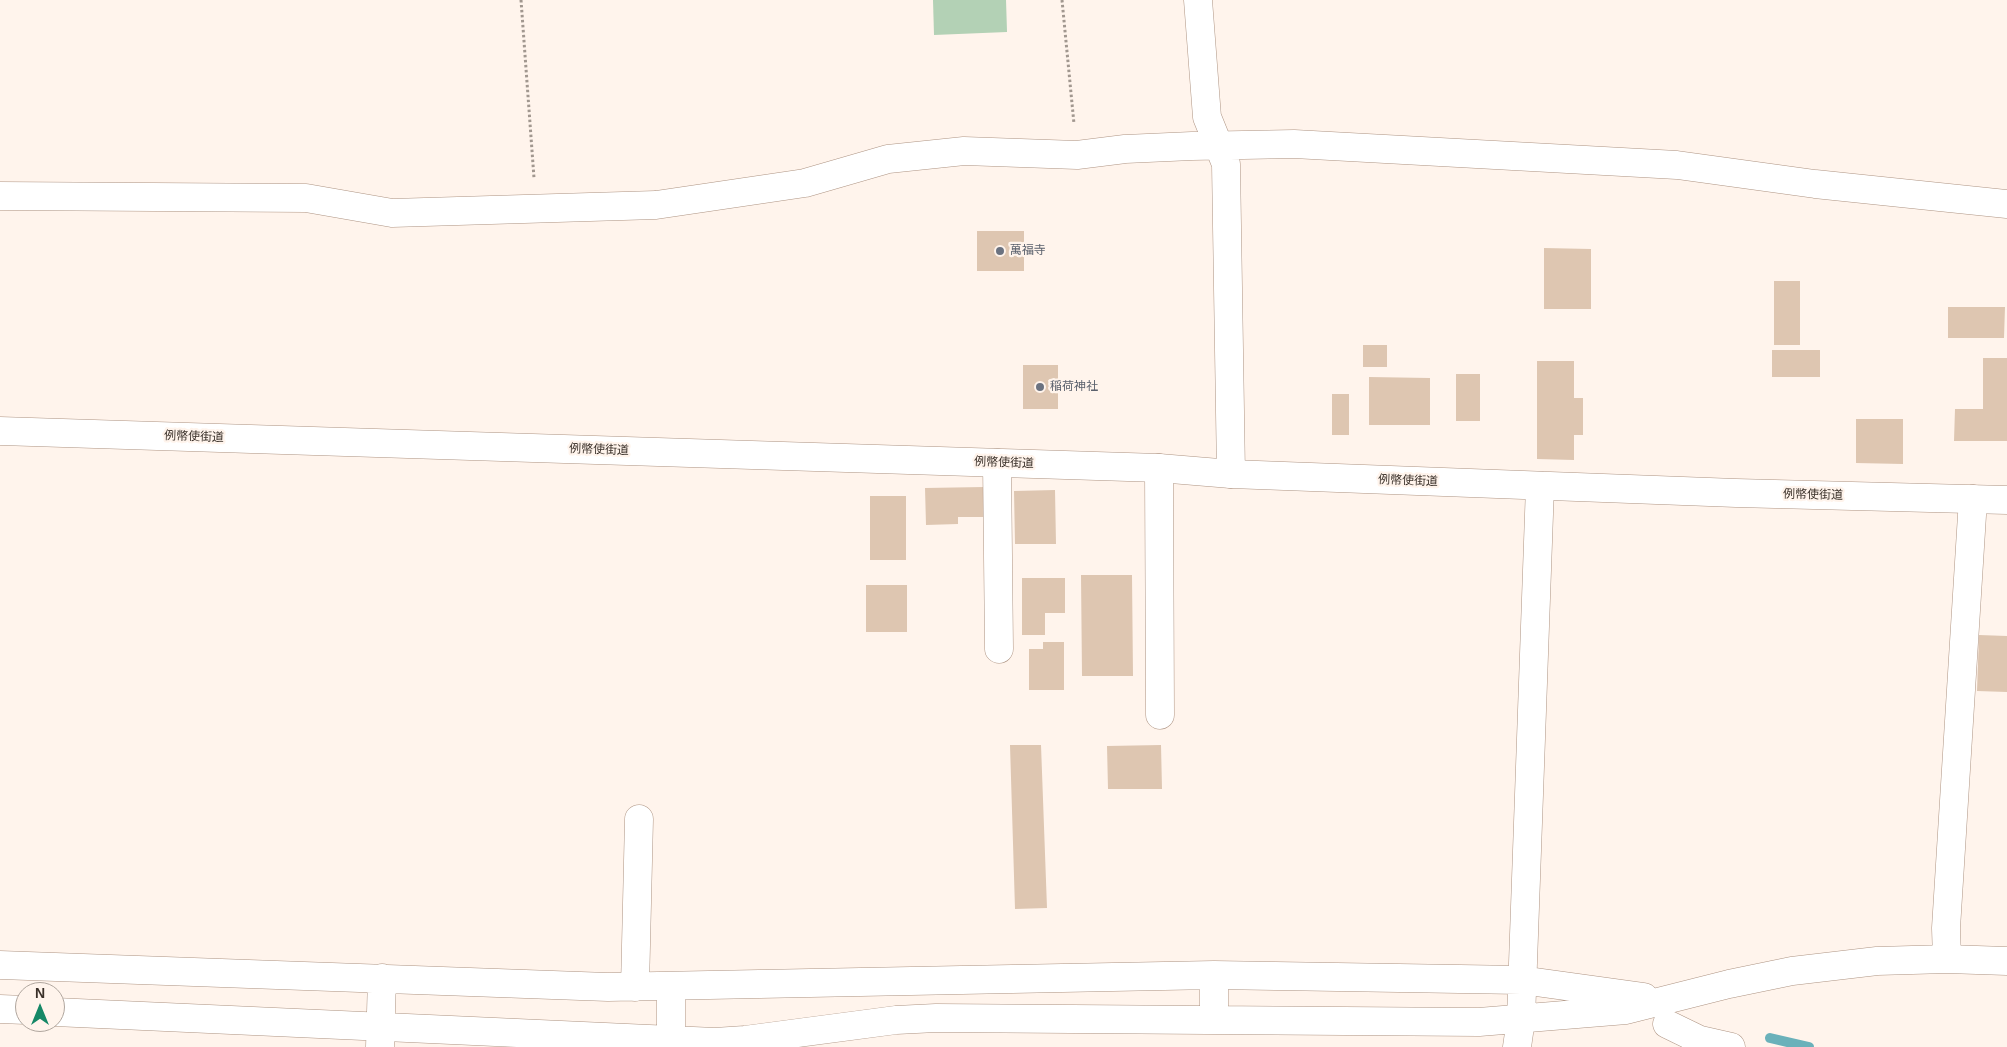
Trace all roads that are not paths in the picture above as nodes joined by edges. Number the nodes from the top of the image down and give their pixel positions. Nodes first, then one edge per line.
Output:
1 (1198, 0) edge
2 (1219, 146) junction
3 (0, 196) edge
4 (2007, 204) edge
5 (0, 431) edge
6 (997, 463) junction
7 (1159, 468) junction
8 (1231, 474) junction
9 (1540, 486) junction
10 (1973, 499) junction
11 (2007, 500) edge
12 (999, 649) dead end
13 (1160, 715) dead end
14 (639, 819) dead end
15 (1947, 959) junction
16 (2007, 961) edge
17 (0, 965) edge
18 (1214, 975) junction
19 (382, 978) junction
20 (970, 980) junction
21 (1521, 980) junction
22 (671, 986) junction
23 (636, 987) junction
24 (0, 1009) edge
25 (15, 1010) edge
26 (65, 1013) edge
27 (970, 1017) junction
28 (1521, 1019) junction
29 (1214, 1020) junction
30 (1666, 1023) edge
31 (381, 1037) edge
32 (671, 1040) junction
33 (1517, 1047) edge
34 (1731, 1047) edge

1 - 2 street
2 - 3 street
2 - 4 street
2 - 8 street
5 - 6 street, 例幣使街道
6 - 7 street, 例幣使街道
6 - 12 street
7 - 8 street, 例幣使街道
7 - 13 street
8 - 9 street, 例幣使街道
9 - 10 street, 例幣使街道
9 - 21 street
10 - 11 street, 例幣使街道
10 - 15 street
14 - 23 street
15 - 16 street
15 - 30 street
17 - 19 street
18 - 20 street
18 - 21 street
18 - 29 street
19 - 23 street
19 - 31 street
20 - 22 street
20 - 27 street
21 - 28 street
21 - 30 street
22 - 23 street
22 - 32 street
24 - 25 street
26 - 31 street
27 - 29 street
27 - 32 street
28 - 29 street
28 - 30 street
28 - 33 street
30 - 34 street
31 - 32 street

